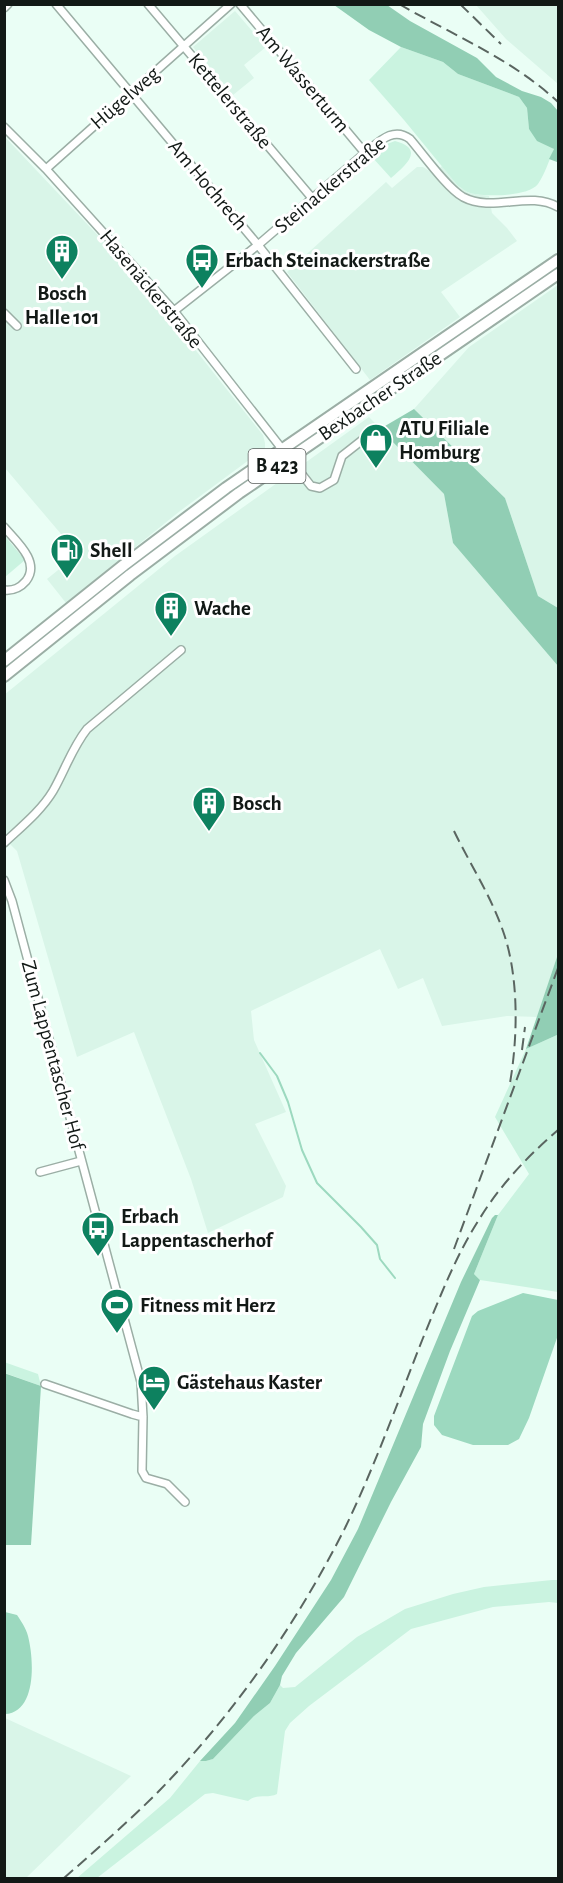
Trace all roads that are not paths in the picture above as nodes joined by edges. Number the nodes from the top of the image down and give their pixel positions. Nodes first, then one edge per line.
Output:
1 (8, 4) edge
2 (56, 4) edge
3 (148, 4) edge
4 (231, 4) edge
5 (240, 4) edge
6 (4, 8) edge
7 (184, 46) junction
8 (131, 93) junction
9 (4, 127) edge
10 (366, 153) junction
11 (46, 169) junction
12 (312, 198) junction
13 (558, 207) edge
14 (258, 245) junction
15 (558, 260) edge
16 (558, 274) edge
17 (174, 311) junction
18 (4, 313) edge
19 (18, 326) dead end
20 (356, 369) dead end
21 (370, 434) dead end
22 (285, 454) junction
23 (4, 527) edge
24 (4, 590) edge
25 (181, 650) dead end
26 (4, 661) edge
27 (6, 673) edge
28 (4, 843) edge
29 (4, 880) edge
30 (81, 1161) junction
31 (40, 1172) dead end
32 (45, 1384) dead end
33 (143, 1417) junction
34 (185, 1502) dead end

1 - 6 street
2 - 8 street, Am Hochrech
3 - 7 street, Kettelerstraße
4 - 7 street, Hügelweg
5 - 10 street, Am Wasserturm
7 - 8 street, Hügelweg
7 - 12 street, Kettelerstraße
8 - 11 street, Hügelweg
8 - 14 street, Am Hochrech
9 - 11 street, Hasenäckerstraße
10 - 12 street, Steinackerstraße
10 - 13 street, Steinackerstraße
11 - 17 street, Hasenäckerstraße
12 - 14 street, Steinackerstraße
14 - 17 street, Steinackerstraße
14 - 20 street, Am Hochrech
15 - 22 main road, Bexbacher Straße / B 423
16 - 22 main road, Bexbacher Straße / B 423
17 - 22 street, Hasenäckerstraße
18 - 19 street
21 - 22 street, Hasenäckerstraße
22 - 26 main road, Bexbacher Straße / B 423
22 - 27 main road, Bexbacher Straße / B 423
23 - 24 street
25 - 28 street
29 - 30 street, Zum Lappentascher Hof
30 - 31 street, Zum Lappentascher Hof
30 - 33 street, Zum Lappentascher Hof
32 - 33 street
33 - 34 street, Zum Lappentascher Hof

